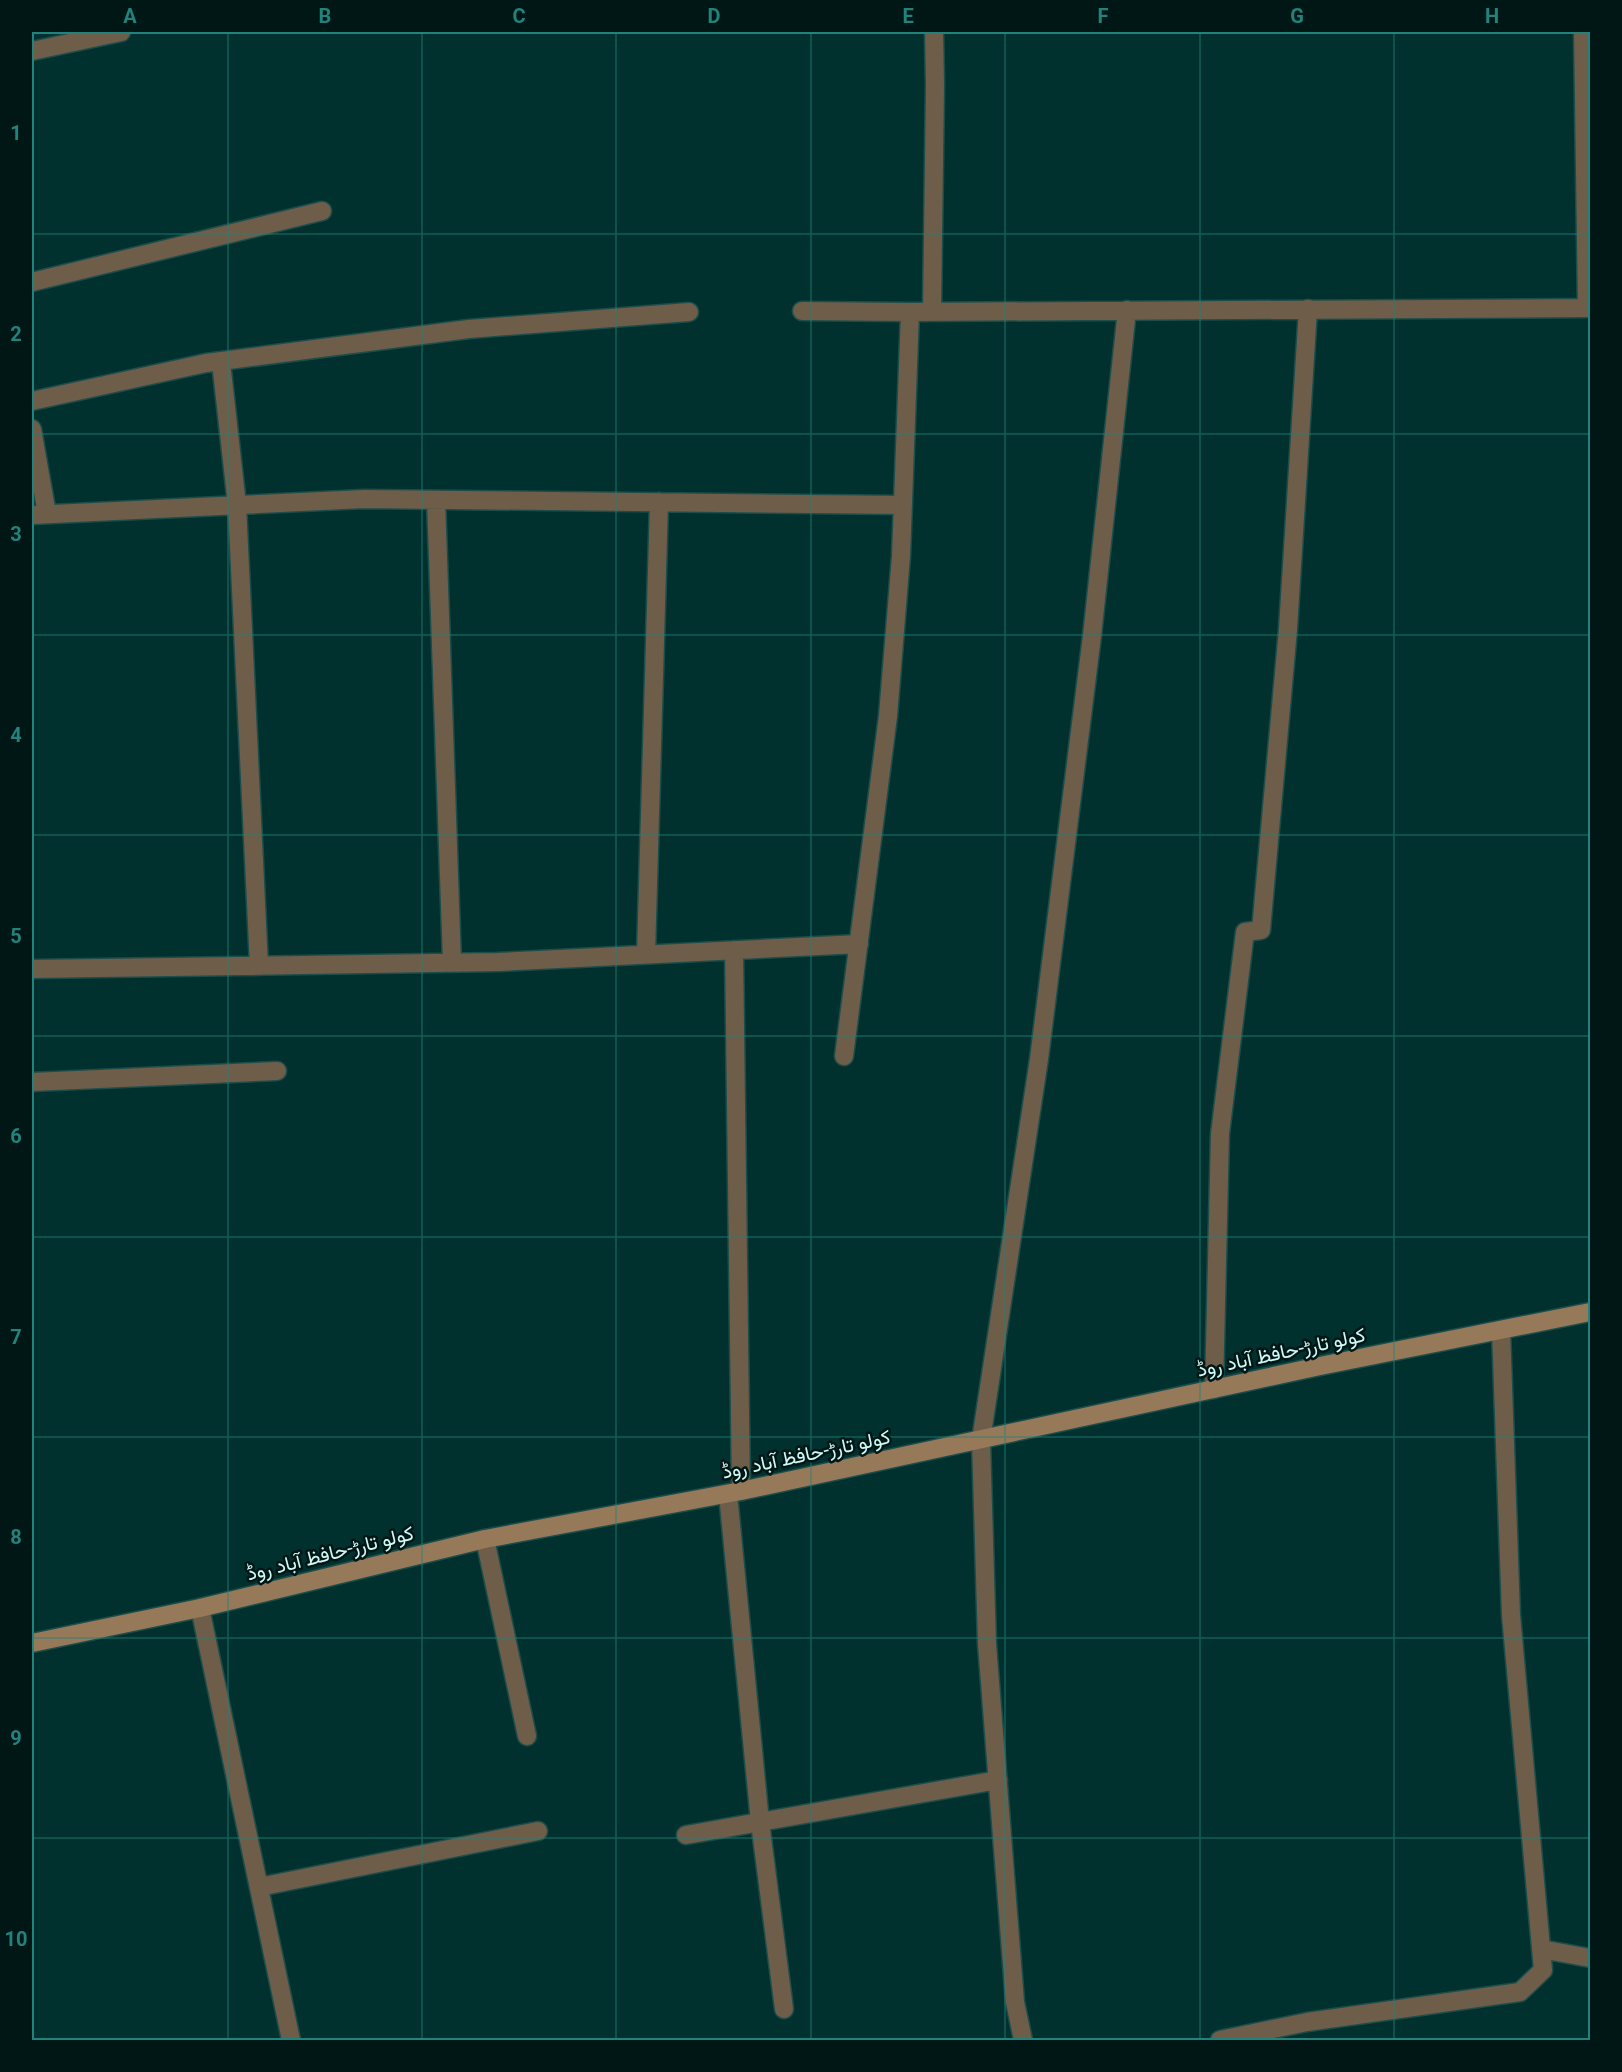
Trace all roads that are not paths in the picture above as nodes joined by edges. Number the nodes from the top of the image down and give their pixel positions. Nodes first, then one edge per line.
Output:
1 (121, 32) edge
2 (934, 32) edge
3 (1583, 32) edge
4 (89, 35) edge
5 (32, 51) edge
6 (322, 211) dead end
7 (32, 282) edge
8 (1588, 308) edge
9 (1308, 309) junction
10 (1127, 310) junction
11 (802, 311) dead end
12 (689, 312) dead end
13 (910, 312) junction
14 (932, 312) junction
15 (222, 362) junction
16 (32, 401) edge
17 (32, 429) edge
18 (436, 500) junction
19 (659, 502) junction
20 (903, 505) junction
21 (237, 506) junction
22 (39, 514) edge
23 (859, 944) junction
24 (734, 950) junction
25 (646, 954) junction
26 (452, 962) junction
27 (259, 966) junction
28 (32, 969) edge
29 (844, 1056) dead end
30 (276, 1071) dead end
31 (32, 1082) edge
32 (1590, 1312) edge
33 (1501, 1330) junction
34 (1214, 1389) junction
35 (981, 1440) junction
36 (734, 1493) junction
37 (485, 1539) junction
38 (200, 1608) junction
39 (32, 1643) edge
40 (526, 1736) dead end
41 (998, 1780) junction
42 (760, 1822) junction
43 (538, 1831) dead end
44 (686, 1835) dead end
45 (259, 1887) junction
46 (1541, 1949) junction
47 (1590, 1958) edge
48 (784, 2009) dead end
49 (291, 2040) edge
50 (1023, 2040) edge
51 (1220, 2040) edge

1 - 4 street
2 - 14 street
3 - 8 street
4 - 5 street
6 - 7 street
8 - 9 street
9 - 10 street
9 - 34 street
10 - 14 street
10 - 35 street
11 - 13 street
12 - 15 street
13 - 14 street
13 - 20 street
15 - 16 street
15 - 21 street
17 - 22 street
18 - 19 street
18 - 21 street
18 - 26 street
19 - 20 street
19 - 25 street
20 - 23 street
21 - 22 street
21 - 27 street
23 - 24 street
23 - 29 street
24 - 25 street
24 - 36 street
25 - 26 street
26 - 27 street
27 - 28 street
30 - 31 street
32 - 33 main road, کولو تارڑ-حافظ آباد روڈ
33 - 34 main road, کولو تارڑ-حافظ آباد روڈ
33 - 46 street
34 - 35 main road, کولو تارڑ-حافظ آباد روڈ
35 - 36 main road, کولو تارڑ-حافظ آباد روڈ
35 - 41 street
36 - 37 main road, کولو تارڑ-حافظ آباد روڈ
36 - 42 street
37 - 38 main road, کولو تارڑ-حافظ آباد روڈ
37 - 40 street
38 - 39 main road, کولو تارڑ-حافظ آباد روڈ
38 - 45 street
41 - 42 street
41 - 50 street
42 - 44 street
42 - 48 street
43 - 45 street
45 - 49 street
46 - 47 street
46 - 51 street

